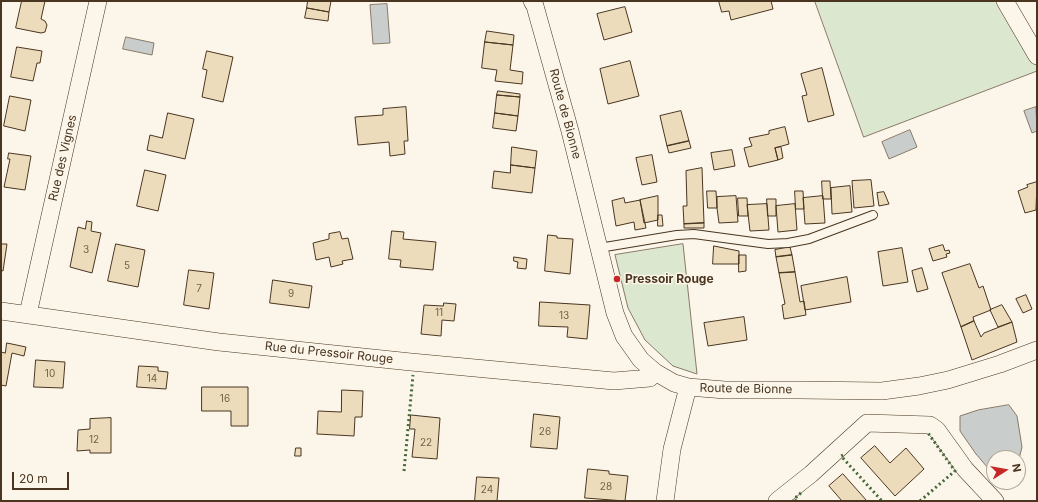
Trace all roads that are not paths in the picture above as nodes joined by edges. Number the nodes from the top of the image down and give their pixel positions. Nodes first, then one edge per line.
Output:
1 (98, 1) edge
2 (532, 1) edge
3 (1005, 1) edge
4 (1037, 56) edge
5 (874, 215) dead end
6 (599, 248) junction
7 (1, 311) edge
8 (28, 314) junction
9 (1037, 350) edge
10 (655, 372) junction
11 (688, 387) junction
12 (665, 501) edge
13 (777, 501) edge
14 (995, 501) edge

1 - 8 street, Rue des Vignes
2 - 6 street, Route de Bionne
3 - 4 street
5 - 6 lane
6 - 10 street, Route de Bionne
7 - 8 street, Rue du Pressoir Rouge
8 - 10 street, Rue du Pressoir Rouge
9 - 11 street, Route de Bionne
10 - 11 street, Route de Bionne
11 - 12 street
13 - 14 street

